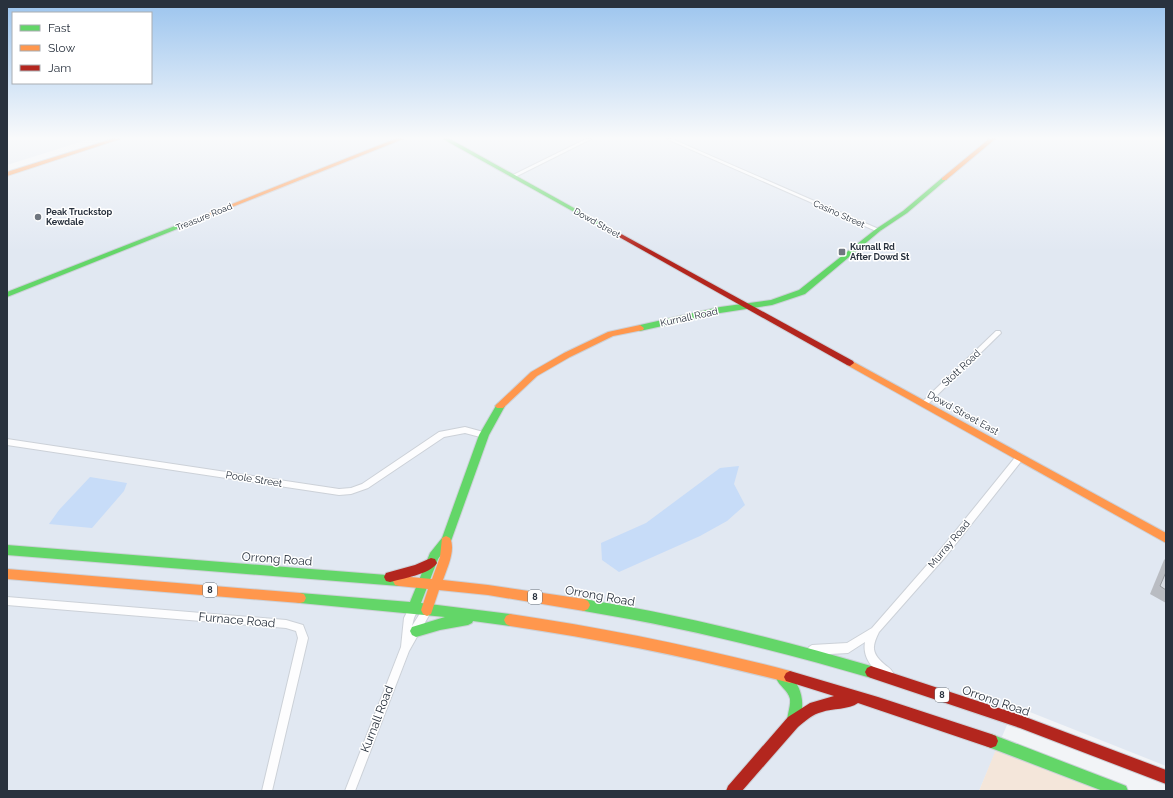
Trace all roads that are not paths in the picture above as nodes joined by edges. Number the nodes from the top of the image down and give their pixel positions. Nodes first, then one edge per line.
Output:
1 (307, 176) edge
2 (513, 176) edge
3 (755, 176) edge
4 (948, 176) edge
5 (878, 230) junction
6 (7, 296) edge
7 (749, 307) junction
8 (998, 333) dead end
9 (924, 404) junction
10 (484, 435) junction
11 (7, 442) edge
12 (1020, 457) junction
13 (1166, 538) edge
14 (446, 541) junction
15 (7, 550) edge
16 (431, 563) junction
17 (7, 574) edge
18 (380, 580) junction
19 (424, 583) junction
20 (436, 584) junction
21 (7, 601) edge
22 (414, 608) junction
23 (427, 610) junction
24 (484, 617) junction
25 (416, 630) junction
26 (876, 630) junction
27 (405, 648) junction
28 (792, 650) junction
29 (777, 675) junction
30 (901, 682) junction
31 (861, 699) junction
32 (793, 722) junction
33 (1166, 777) edge
34 (267, 791) edge
35 (350, 791) edge
36 (733, 791) edge
37 (1121, 791) edge

1 - 6 main road, Treasure Road
2 - 7 main road, Dowd Street
3 - 5 street, Casino Street
4 - 5 main road, Kurnall Road
5 - 7 main road, Kurnall Road
7 - 9 main road, Dowd Street East
7 - 10 main road, Kurnall Road
8 - 9 street, Stott Road
9 - 12 main road, Dowd Street East
10 - 11 street, Poole Street
10 - 14 main road, Kurnall Road
12 - 13 main road, Dowd Street East
12 - 26 street, Murray Road
14 - 16 main road, Kurnall Road
14 - 20 main road, Kurnall Road
15 - 18 main road, Orrong Road / 8
16 - 18 main road
16 - 19 main road, Kurnall Road
17 - 22 main road, 8
18 - 19 main road, Orrong Road / 8
19 - 20 main road, Orrong Road / 8
19 - 22 main road, Kurnall Road
20 - 23 main road, Kurnall Road
20 - 28 main road, Orrong Road / 8
21 - 34 street, Furnace Road
22 - 23 main road, 8
22 - 27 street, Kurnall Road
23 - 24 main road, 8
23 - 25 street, Kurnall Road
24 - 25 main road
24 - 29 main road, 8
25 - 27 street, Kurnall Road
26 - 28 street, Murray Road
26 - 30 street, Murray Road
27 - 35 street, Kurnall Road
28 - 30 main road, Orrong Road / 8
29 - 31 main road, 8
29 - 32 main road
30 - 33 main road, Orrong Road / 8
31 - 32 main road
31 - 37 main road, 8
32 - 36 main road

